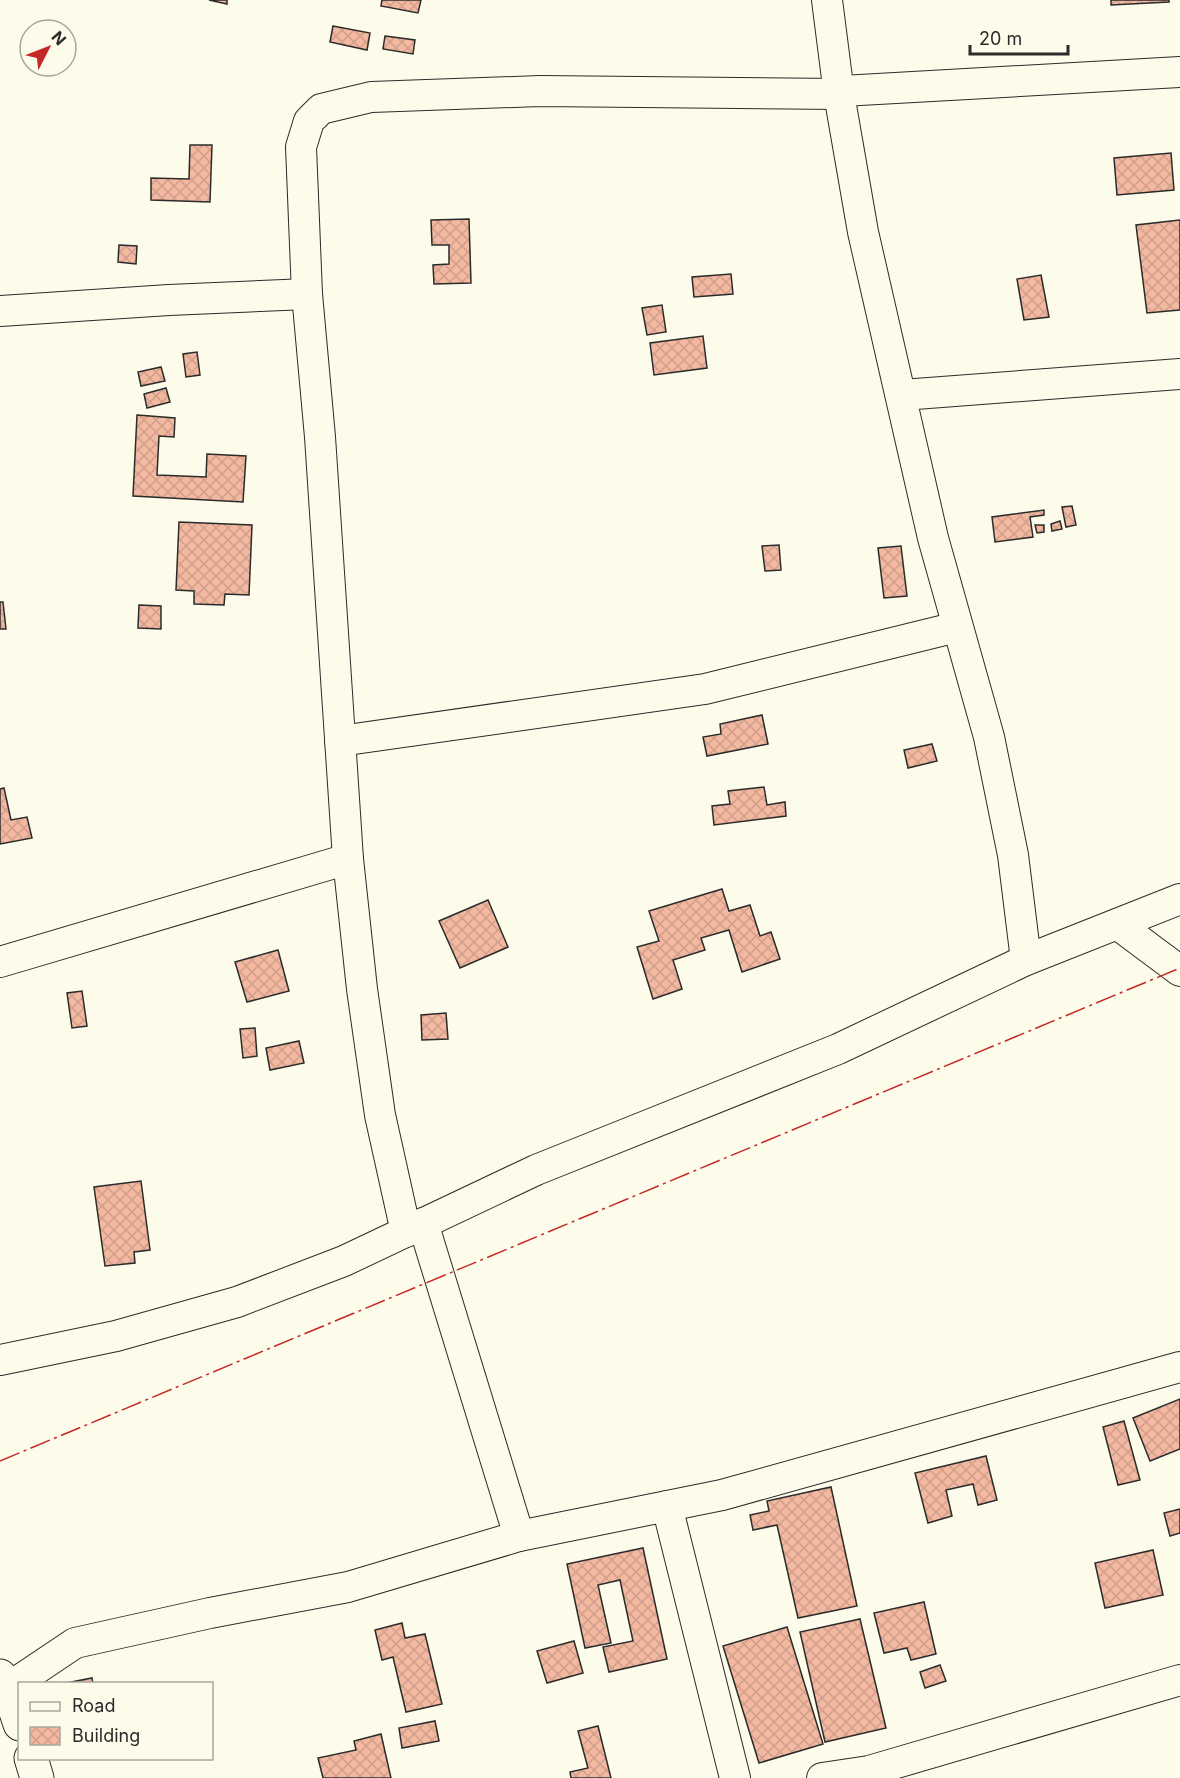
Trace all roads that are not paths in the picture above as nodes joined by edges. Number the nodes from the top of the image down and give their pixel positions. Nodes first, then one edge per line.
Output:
1 (827, 0) edge
2 (1180, 72) edge
3 (839, 94) junction
4 (307, 294) junction
5 (0, 311) edge
6 (1180, 374) edge
7 (902, 395) junction
8 (957, 627) junction
9 (340, 741) junction
10 (348, 859) junction
11 (1180, 899) edge
12 (1117, 924) junction
13 (1026, 960) junction
14 (0, 962) edge
15 (1180, 971) edge
16 (415, 1227) junction
17 (0, 1360) edge
18 (1180, 1367) edge
19 (667, 1506) junction
20 (519, 1536) junction
21 (1180, 1680) edge
22 (4, 1682) edge
23 (18, 1719) edge
24 (32, 1760) edge
25 (869, 1774) edge
26 (37, 1778) edge
27 (735, 1778) edge
28 (822, 1778) edge

1 - 3 street
2 - 3 street
3 - 4 street
3 - 7 street
4 - 5 street
4 - 9 street
6 - 7 street
7 - 8 street
8 - 9 street
8 - 13 street
9 - 10 street
10 - 14 street
10 - 16 street
11 - 12 street
12 - 13 street
12 - 15 street
13 - 16 street
16 - 17 street
16 - 20 street
18 - 19 street
19 - 20 street
19 - 27 street
20 - 22 street
21 - 25 street
22 - 23 street
24 - 26 street
25 - 28 street

